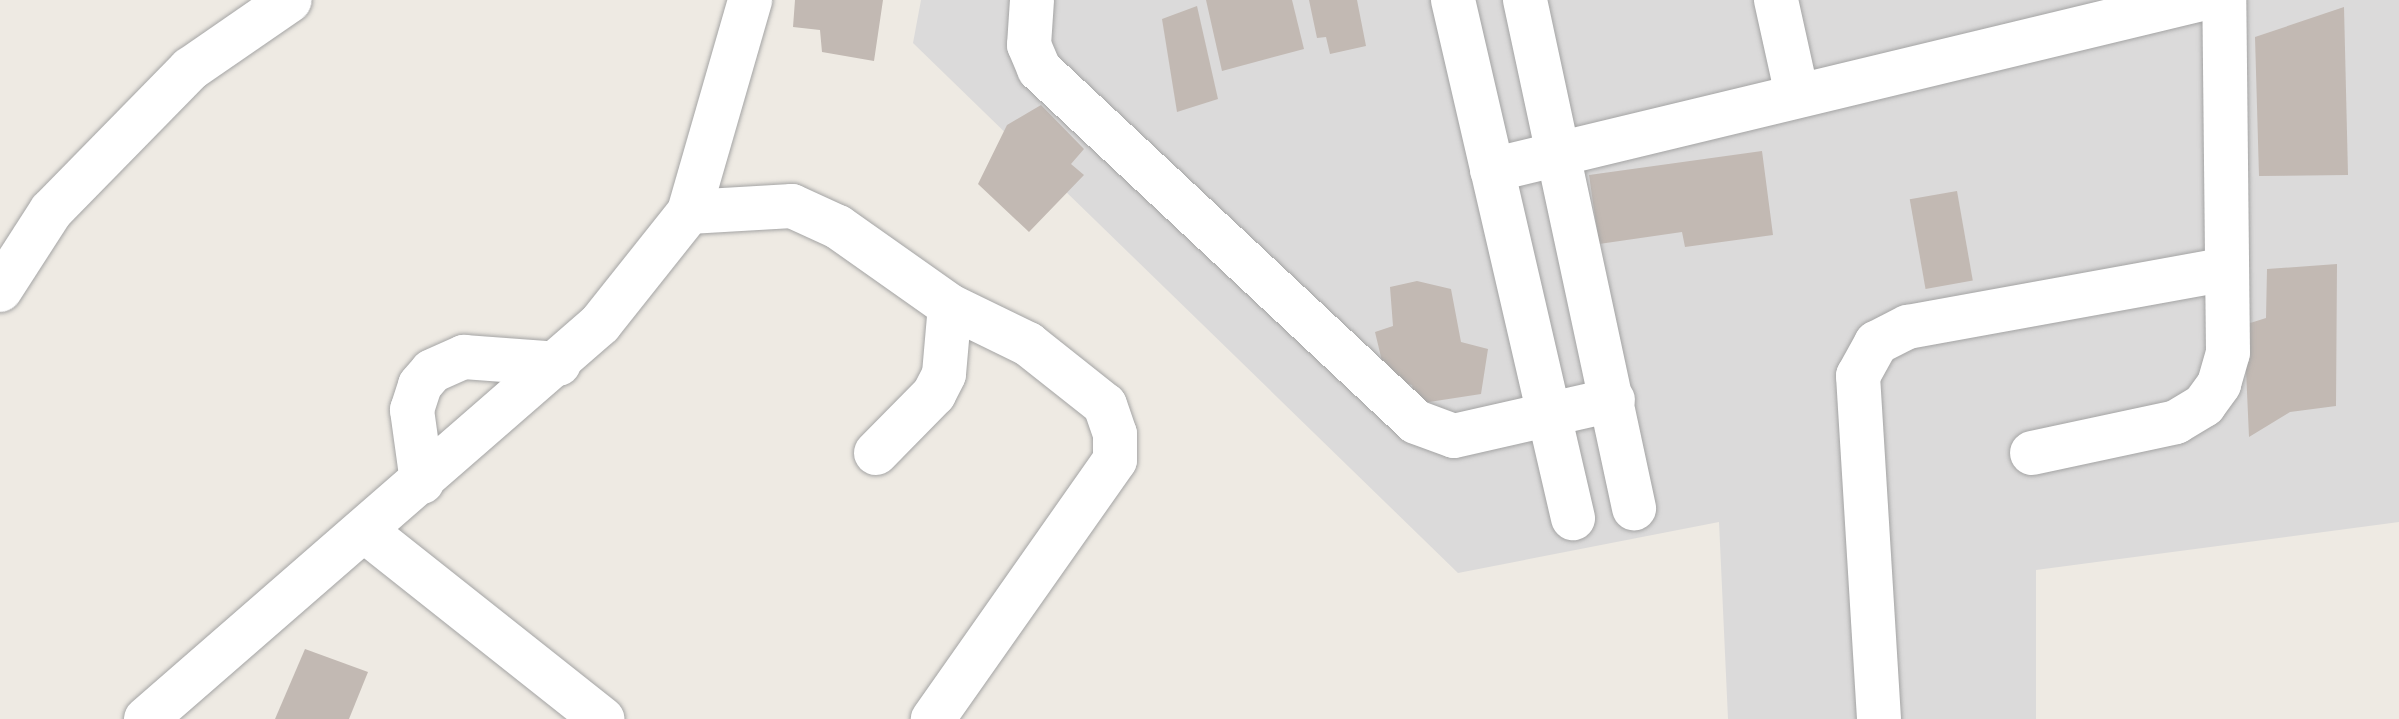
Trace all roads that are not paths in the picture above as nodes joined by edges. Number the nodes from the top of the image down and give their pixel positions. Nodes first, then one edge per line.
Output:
1 (290, 0) edge
2 (750, 0) edge
3 (1032, 0) edge
4 (1453, 0) edge
5 (1525, 0) edge
6 (1776, 0) edge
7 (2197, 0) edge
8 (2224, 0) edge
9 (2038, 17) edge
10 (1797, 95) junction
11 (1557, 152) junction
12 (1492, 170) junction
13 (689, 212) junction
14 (2226, 269) junction
15 (0, 290) edge
16 (950, 306) junction
17 (559, 364) junction
18 (1613, 400) junction
19 (1549, 418) junction
20 (876, 453) dead end
21 (2032, 453) dead end
22 (422, 482) junction
23 (1634, 508) dead end
24 (1573, 518) dead end
25 (365, 531) junction
26 (146, 719) edge
27 (602, 719) edge
28 (933, 719) edge
29 (1879, 719) edge

1 - 15 street
2 - 13 street
3 - 19 street
4 - 12 street
5 - 11 street
6 - 10 street
7 - 9 street
8 - 14 street
9 - 10 street
10 - 11 street
11 - 12 street
11 - 18 street
12 - 19 street
13 - 16 street
13 - 17 street
14 - 21 street
14 - 29 street
16 - 20 street
16 - 28 street
17 - 22 street
17 - 22 street
18 - 19 street
18 - 23 street
19 - 24 street
22 - 25 street
25 - 26 street
25 - 27 street

